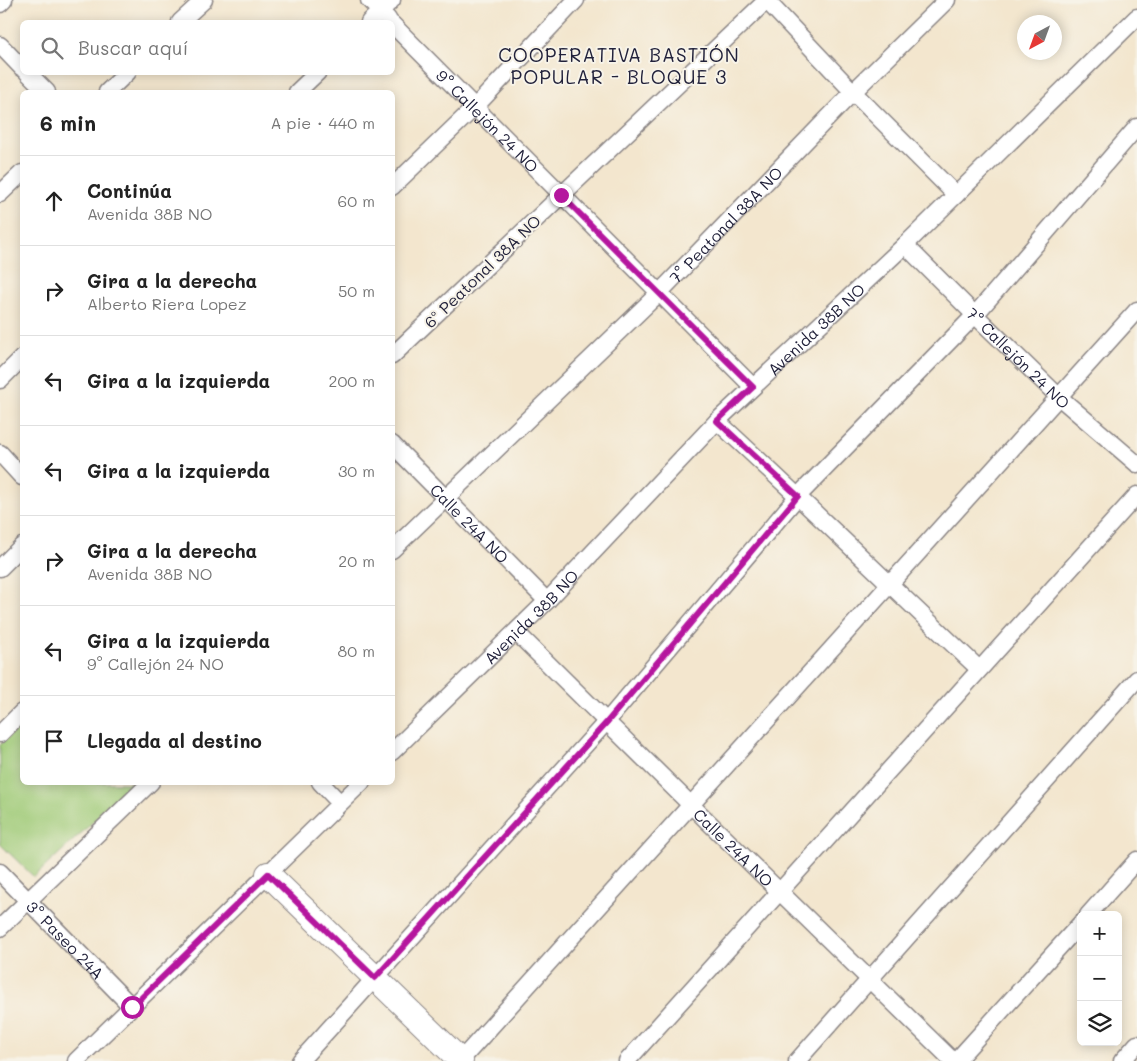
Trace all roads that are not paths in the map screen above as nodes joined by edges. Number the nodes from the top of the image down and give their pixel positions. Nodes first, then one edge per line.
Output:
1 (4, 0) edge
2 (204, 0) edge
3 (576, 0) edge
4 (766, 0) edge
5 (947, 0) edge
6 (0, 4) edge
7 (1137, 17) edge
8 (182, 20) edge
9 (395, 26) edge
10 (0, 45) edge
11 (20, 66) edge
12 (30, 75) edge
13 (125, 75) edge
14 (315, 75) edge
15 (45, 90) edge
16 (108, 90) edge
17 (299, 90) edge
18 (853, 92) junction
19 (475, 107) junction
20 (1137, 127) edge
21 (20, 175) edge
22 (395, 184) edge
23 (0, 194) edge
24 (561, 195) junction
25 (956, 195) junction
26 (905, 245) junction
27 (659, 293) junction
28 (1137, 310) edge
29 (975, 316) junction
30 (395, 353) edge
31 (20, 360) edge
32 (0, 380) edge
33 (753, 387) junction
34 (1059, 397) junction
35 (717, 421) junction
36 (395, 447) edge
37 (0, 454) edge
38 (1137, 464) edge
39 (20, 475) edge
40 (1137, 495) edge
41 (798, 496) junction
42 (446, 498) junction
43 (395, 547) edge
44 (20, 548) edge
45 (0, 568) edge
46 (890, 585) junction
47 (547, 601) junction
48 (516, 632) junction
49 (979, 669) junction
50 (1137, 679) edge
51 (20, 714) edge
52 (607, 722) junction
53 (0, 734) edge
54 (395, 749) edge
55 (148, 785) edge
56 (323, 785) edge
57 (359, 785) edge
58 (340, 803) junction
59 (690, 805) junction
60 (1137, 860) edge
61 (0, 872) edge
62 (268, 874) junction
63 (780, 892) junction
64 (28, 901) junction
65 (1092, 911) edge
66 (1077, 927) edge
67 (0, 928) edge
68 (375, 978) junction
69 (870, 980) junction
70 (132, 1007) junction
71 (1137, 1044) edge
72 (76, 1061) edge
73 (300, 1061) edge
74 (460, 1061) edge
75 (627, 1061) edge
76 (797, 1061) edge
77 (954, 1061) edge
78 (1122, 1061) edge

1 - 6 street
2 - 8 street
3 - 19 street
4 - 18 street
4 - 24 street, 6º Peatonal 38A NO
5 - 18 street, 7° Peatonal 38A NO
7 - 25 street, Avenida 38B NO
9 - 19 street, 9° Callejón 24 NO
10 - 11 street
12 - 15 street
13 - 16 street
14 - 17 street
18 - 25 street
18 - 27 street, 7° Peatonal 38A NO
19 - 22 street
19 - 24 street, 9° Callejón 24 NO
20 - 29 street
21 - 23 street
24 - 27 street, 9° Callejón 24 NO
24 - 30 street, 6º Peatonal 38A NO
25 - 26 street, Avenida 38B NO
26 - 29 street, 7° Callejón 24 NO
26 - 33 street, Avenida 38B NO
27 - 33 street, 9° Callejón 24 NO
27 - 42 street, 7° Peatonal 38A NO
28 - 34 street
29 - 34 street, 7° Callejón 24 NO
29 - 41 street
31 - 32 street
33 - 35 street, Avenida 38B NO
34 - 38 street, 7° Callejón 24 NO
34 - 46 street
35 - 41 street
35 - 47 street, Avenida 38B NO
36 - 42 street, Calle 24A NO
37 - 39 street
40 - 49 street
41 - 46 street
41 - 52 street
42 - 43 street, 7° Peatonal 38A NO
42 - 47 street, Calle 24A NO
44 - 45 street
46 - 49 street
46 - 59 street
47 - 48 street, Avenida 38B NO
48 - 52 street, Calle 24A NO
48 - 54 street, Avenida 38B NO
49 - 63 street
50 - 69 street
51 - 53 street
52 - 59 street, Calle 24A NO
52 - 68 street
55 - 64 street
56 - 58 street
57 - 58 street
58 - 62 street
59 - 63 street, Calle 24A NO
59 - 74 street
60 - 65 street
61 - 64 street, 3° Paseo 24A
62 - 68 main road
62 - 70 street
63 - 69 street, Calle 24A NO
63 - 75 street
64 - 67 street
64 - 70 street, 3° Paseo 24A
66 - 77 street
68 - 73 street
68 - 74 main road
69 - 76 street
69 - 77 street, Calle 24A NO
70 - 72 street
71 - 78 street

